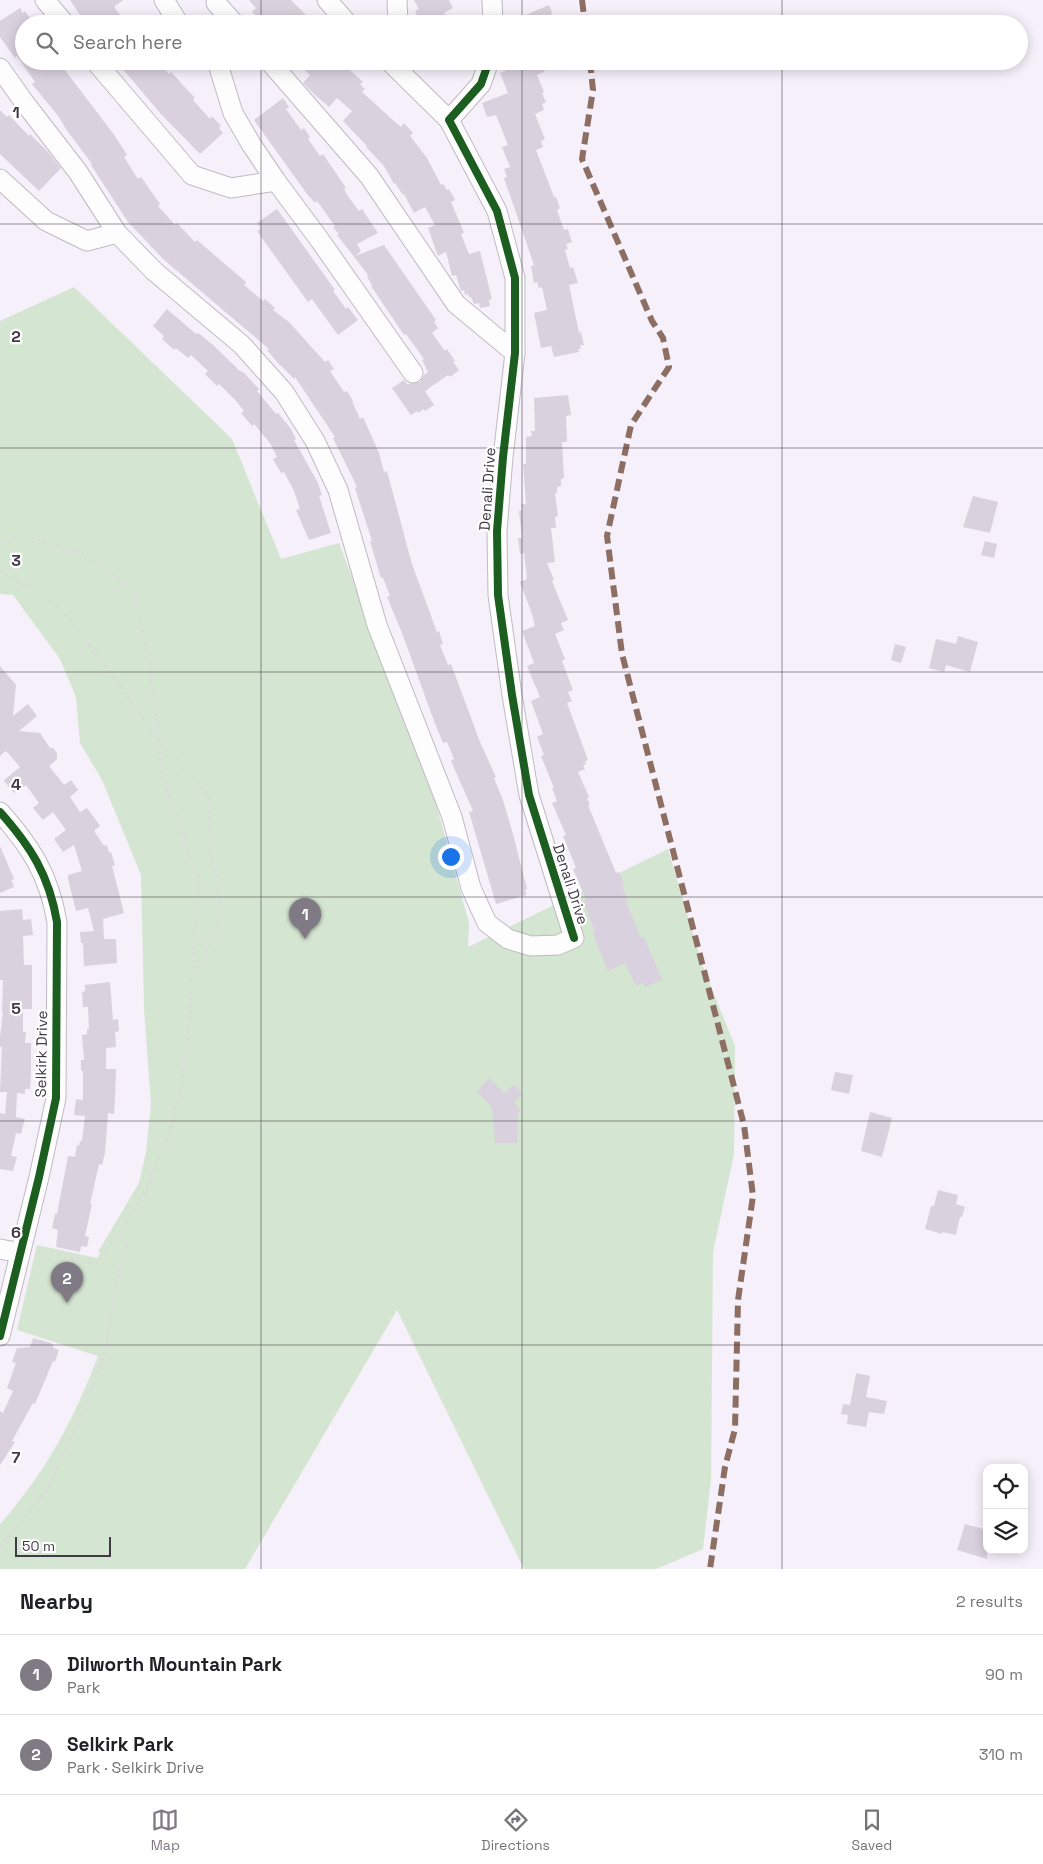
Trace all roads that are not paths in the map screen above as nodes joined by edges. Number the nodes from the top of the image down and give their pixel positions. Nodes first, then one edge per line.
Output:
1 (45, 0) edge
2 (164, 0) edge
3 (327, 0) edge
4 (397, 0) edge
5 (492, 0) edge
6 (216, 2) edge
7 (58, 15) edge
8 (173, 15) edge
9 (216, 15) edge
10 (227, 15) edge
11 (340, 15) edge
12 (398, 15) edge
13 (493, 15) edge
14 (0, 68) edge
15 (103, 70) edge
16 (221, 70) edge
17 (277, 70) edge
18 (397, 70) edge
19 (486, 70) edge
20 (449, 120) junction
21 (0, 179) edge
22 (276, 181) junction
23 (118, 233) junction
24 (515, 353) junction
25 (413, 373) dead end
26 (0, 812) edge
27 (0, 1249) edge
28 (20, 1253) junction
29 (0, 1336) edge

1 - 7 street
2 - 8 street
3 - 11 street
4 - 12 street
5 - 13 street
6 - 9 street
6 - 10 street
14 - 23 street
15 - 22 street
16 - 22 street
17 - 24 street
18 - 20 street, Denali Drive
19 - 20 street
20 - 24 street, Denali Drive
21 - 23 street
22 - 25 street
23 - 24 street, Denali Drive
26 - 28 street, Selkirk Drive
27 - 28 street
28 - 29 street, Selkirk Drive

